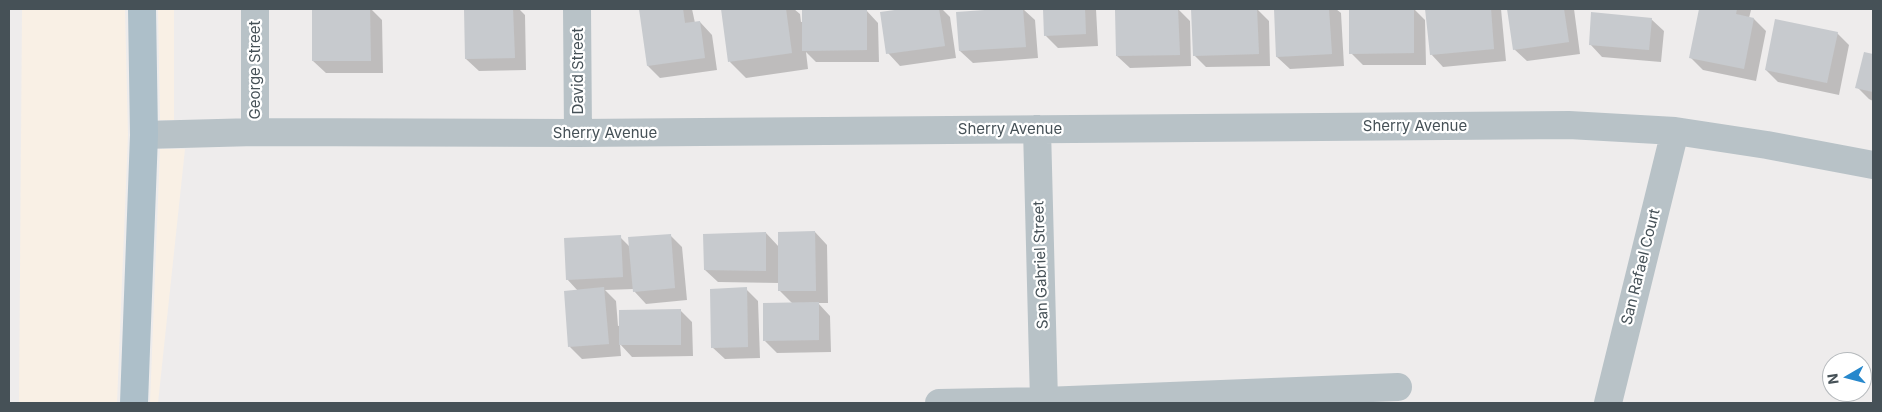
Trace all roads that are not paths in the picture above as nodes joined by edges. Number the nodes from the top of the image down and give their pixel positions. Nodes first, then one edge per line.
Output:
1 (142, 9) edge
2 (255, 9) edge
3 (578, 9) edge
4 (1037, 129) junction
5 (1675, 131) junction
6 (256, 132) junction
7 (578, 133) junction
8 (144, 135) junction
9 (1873, 166) edge
10 (1398, 387) dead end
11 (1044, 401) junction
12 (134, 403) edge
13 (939, 403) edge
14 (1608, 403) edge

1 - 8 main road
2 - 6 street, George Street
3 - 7 street, David Street
4 - 5 street, Sherry Avenue
4 - 7 street, Sherry Avenue
4 - 11 street, San Gabriel Street
5 - 9 street, Sherry Avenue
5 - 14 street, San Rafael Court
6 - 7 street, Sherry Avenue
6 - 8 street, Sherry Avenue
8 - 12 main road
10 - 11 street
11 - 13 street

